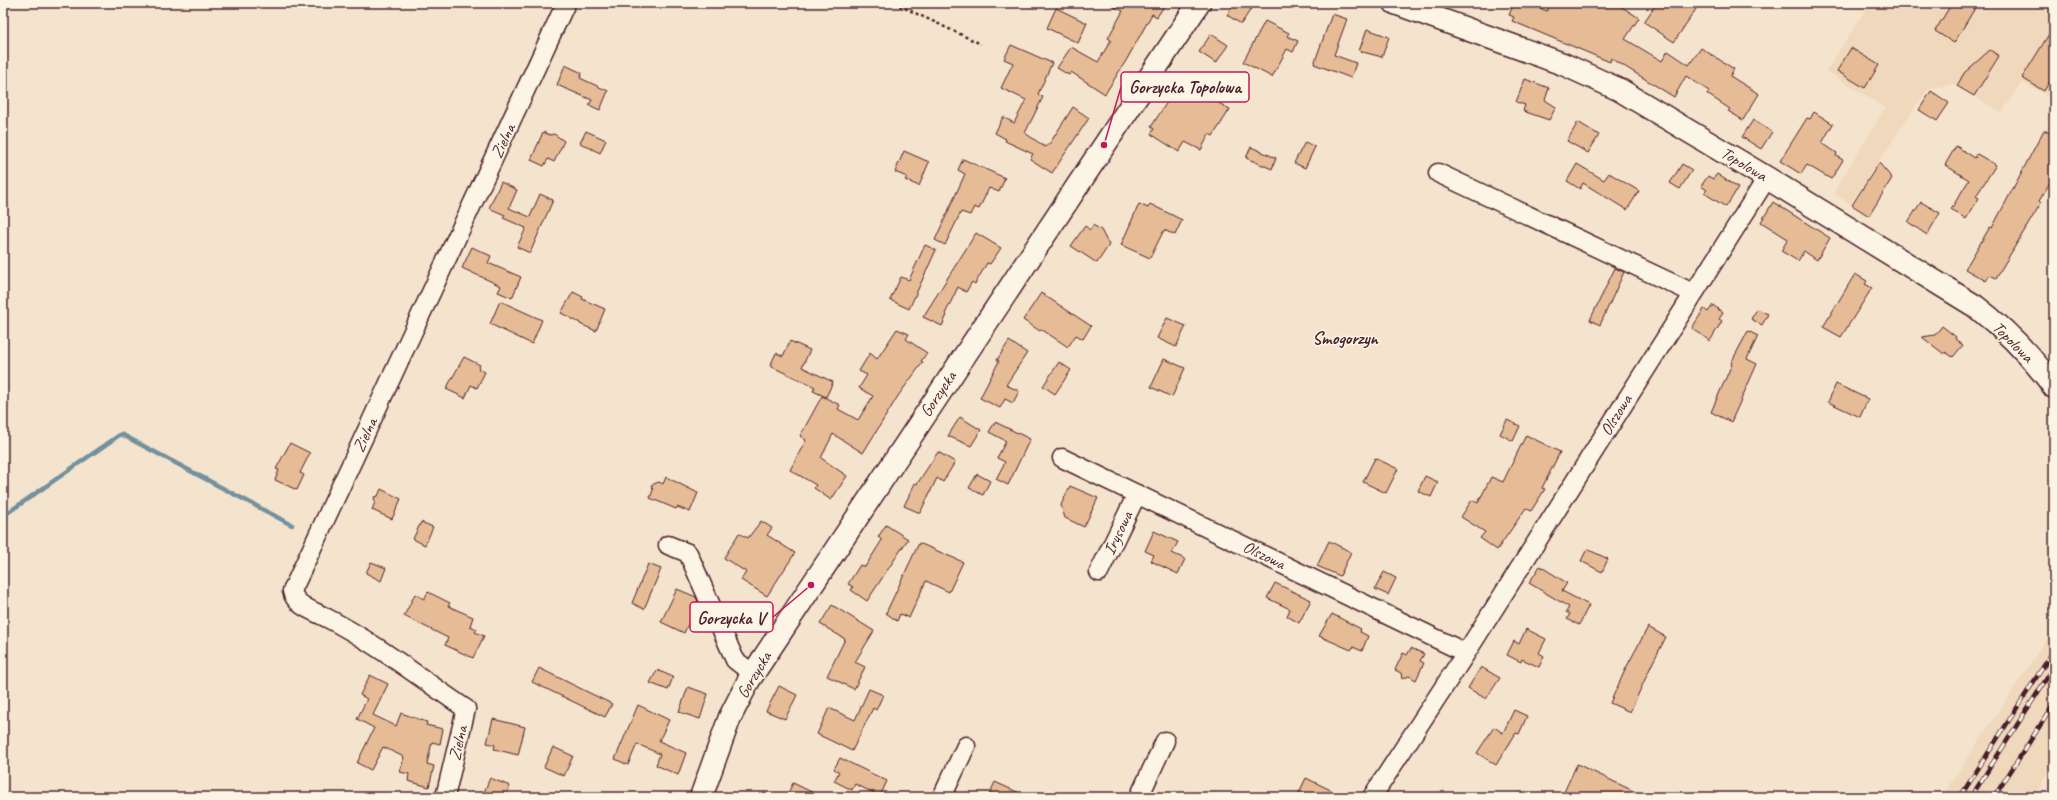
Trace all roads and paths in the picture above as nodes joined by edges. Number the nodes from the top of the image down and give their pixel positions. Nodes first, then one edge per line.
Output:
1 (566, 3) edge
2 (894, 3) edge
3 (1199, 3) edge
4 (1395, 3) edge
5 (981, 44) dead end
6 (1438, 173) dead end
7 (1767, 178) junction
8 (1693, 292) junction
9 (2054, 387) edge
10 (1062, 458) dead end
11 (1137, 494) junction
12 (668, 545) dead end
13 (1099, 572) dead end
14 (1466, 653) junction
15 (754, 674) junction
16 (1165, 741) dead end
17 (966, 746) dead end
18 (445, 797) edge
19 (701, 797) edge
20 (942, 797) edge
21 (1139, 797) edge
22 (1372, 797) edge

1 - 18 street, Zielna
2 - 5 path
3 - 15 street, Gorzycka
4 - 7 street, Topolowa
6 - 8 street
7 - 8 street, Olszowa
7 - 9 street, Topolowa
8 - 14 street, Olszowa
10 - 11 street, Olszowa
11 - 13 street, Irysowa
11 - 14 street, Olszowa
12 - 15 street
14 - 22 street, Olszowa
15 - 19 street, Gorzycka
16 - 21 street
17 - 20 street

